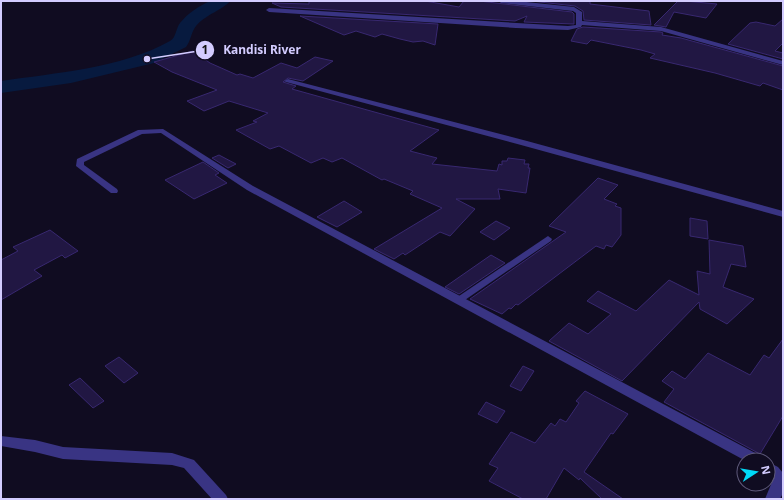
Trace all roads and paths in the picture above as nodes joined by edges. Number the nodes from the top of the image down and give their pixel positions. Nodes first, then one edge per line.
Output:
1 (501, 1) edge
2 (269, 10) dead end
3 (579, 23) junction
4 (783, 63) edge
5 (288, 81) dead end
6 (114, 191) dead end
7 (783, 214) edge
8 (548, 239) dead end
9 (459, 300) junction
10 (1, 441) edge
11 (741, 452) edge
12 (776, 472) edge
13 (221, 499) edge
14 (772, 499) edge

1 - 3 street
2 - 3 street
3 - 4 street
5 - 7 street
6 - 9 street
8 - 9 lane
9 - 11 street
10 - 13 street
12 - 14 street

